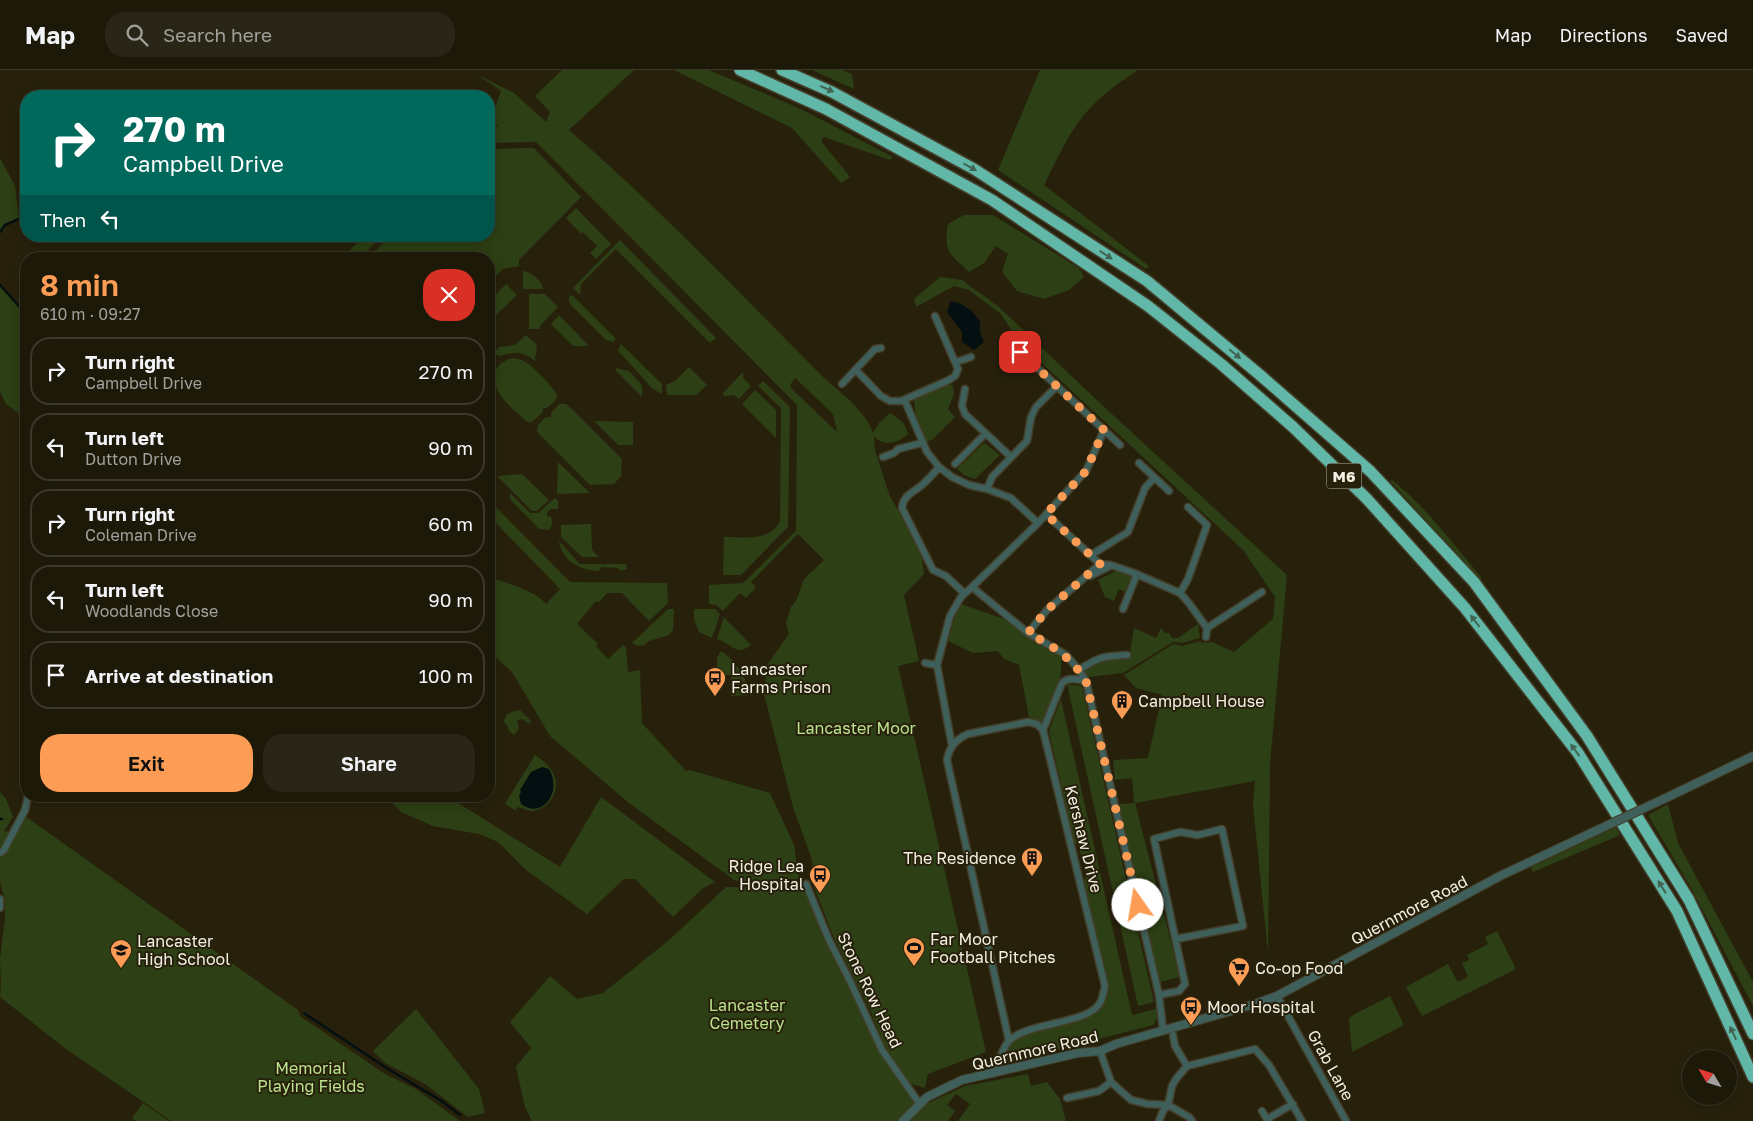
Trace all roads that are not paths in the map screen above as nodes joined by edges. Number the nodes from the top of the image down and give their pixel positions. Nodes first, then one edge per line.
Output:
1 (740, 70) edge
2 (782, 70) edge
3 (935, 316) dead end
4 (1003, 344) dead end
5 (881, 348) dead end
6 (971, 357) dead end
7 (956, 362) junction
8 (856, 370) junction
9 (842, 384) dead end
10 (1057, 386) junction
11 (965, 389) dead end
12 (905, 401) junction
13 (1104, 430) junction
14 (984, 434) junction
15 (922, 443) junction
16 (1120, 446) dead end
17 (883, 457) dead end
18 (1011, 457) junction
19 (1138, 463) dead end
20 (955, 464) dead end
21 (939, 466) junction
22 (1154, 478) junction
23 (987, 489) junction
24 (1169, 491) dead end
25 (1188, 507) dead end
26 (1046, 514) junction
27 (1038, 523) junction
28 (1091, 555) junction
29 (1100, 564) junction
30 (1111, 565) junction
31 (1137, 574) junction
32 (1081, 580) junction
33 (972, 587) junction
34 (1262, 592) dead end
35 (964, 593) junction
36 (1180, 593) junction
37 (1123, 609) dead end
38 (1207, 628) junction
39 (1028, 633) junction
40 (1206, 637) dead end
41 (1127, 655) dead end
42 (925, 663) dead end
43 (937, 665) junction
44 (1079, 670) junction
45 (1086, 681) junction
46 (1043, 730) junction
47 (952, 746) junction
48 (1753, 756) edge
49 (27, 802) edge
50 (0, 853) edge
51 (806, 884) dead end
52 (0, 899) edge
53 (0, 908) edge
54 (1176, 939) junction
55 (1159, 995) junction
56 (1278, 996) junction
57 (1162, 1030) junction
58 (1753, 1034) edge
59 (1173, 1035) dead end
60 (1009, 1041) junction
61 (1100, 1051) junction
62 (1187, 1066) junction
63 (996, 1072) junction
64 (1753, 1077) edge
65 (1111, 1082) junction
66 (1067, 1098) dead end
67 (919, 1103) junction
68 (1293, 1104) junction
69 (1168, 1105) junction
70 (1262, 1111) dead end
71 (1267, 1120) edge
72 (902, 1121) edge
73 (1159, 1121) edge
74 (1192, 1121) edge
75 (1302, 1121) edge
76 (1346, 1121) edge

64 -> 1 highway, M6
2 -> 58 highway, M6
3 - 7 street
4 - 10 street
5 - 8 street
6 - 7 street
7 - 12 street
8 - 9 street
8 - 12 street
10 - 13 street
10 - 18 street
11 - 14 street
12 - 15 street
13 - 16 street
13 - 26 street
14 - 18 street
14 - 20 street
15 - 17 street
15 - 21 street
18 - 23 street
19 - 22 street
21 - 23 street
21 - 35 street
22 - 24 street
22 - 28 street
23 - 27 street
25 - 36 street
26 - 27 street
26 - 28 street
27 - 33 street
28 - 29 street
29 - 30 street
29 - 32 street
30 - 31 street
30 - 32 street
31 - 36 street
31 - 37 street
32 - 39 street
33 - 35 street
33 - 39 street
34 - 38 street
35 - 43 street
36 - 38 street
38 - 40 street
39 - 44 street
41 - 44 street
42 - 43 street
43 - 47 street
44 - 45 street
45 - 46 street
45 - 55 street
46 - 47 street
46 - 60 street, Kershaw Drive
47 - 60 street
48 - 56 street, Quernmore Road, bridge
49 - 50 street
51 - 67 street, Stone Row Head
52 - 53 street
54 - 54 street
54 - 55 street
55 - 57 street
56 - 57 street, Quernmore Road
56 - 76 street, Grab Lane
57 - 61 street, Quernmore Road
59 - 62 street
60 - 63 street
61 - 63 street, Quernmore Road
61 - 65 street
62 - 68 street
62 - 69 street
63 - 67 street, Quernmore Road
65 - 66 street
65 - 69 street
67 - 72 street, Quernmore Road
68 - 71 street
68 - 75 street
69 - 73 street
69 - 74 street
70 - 71 street

